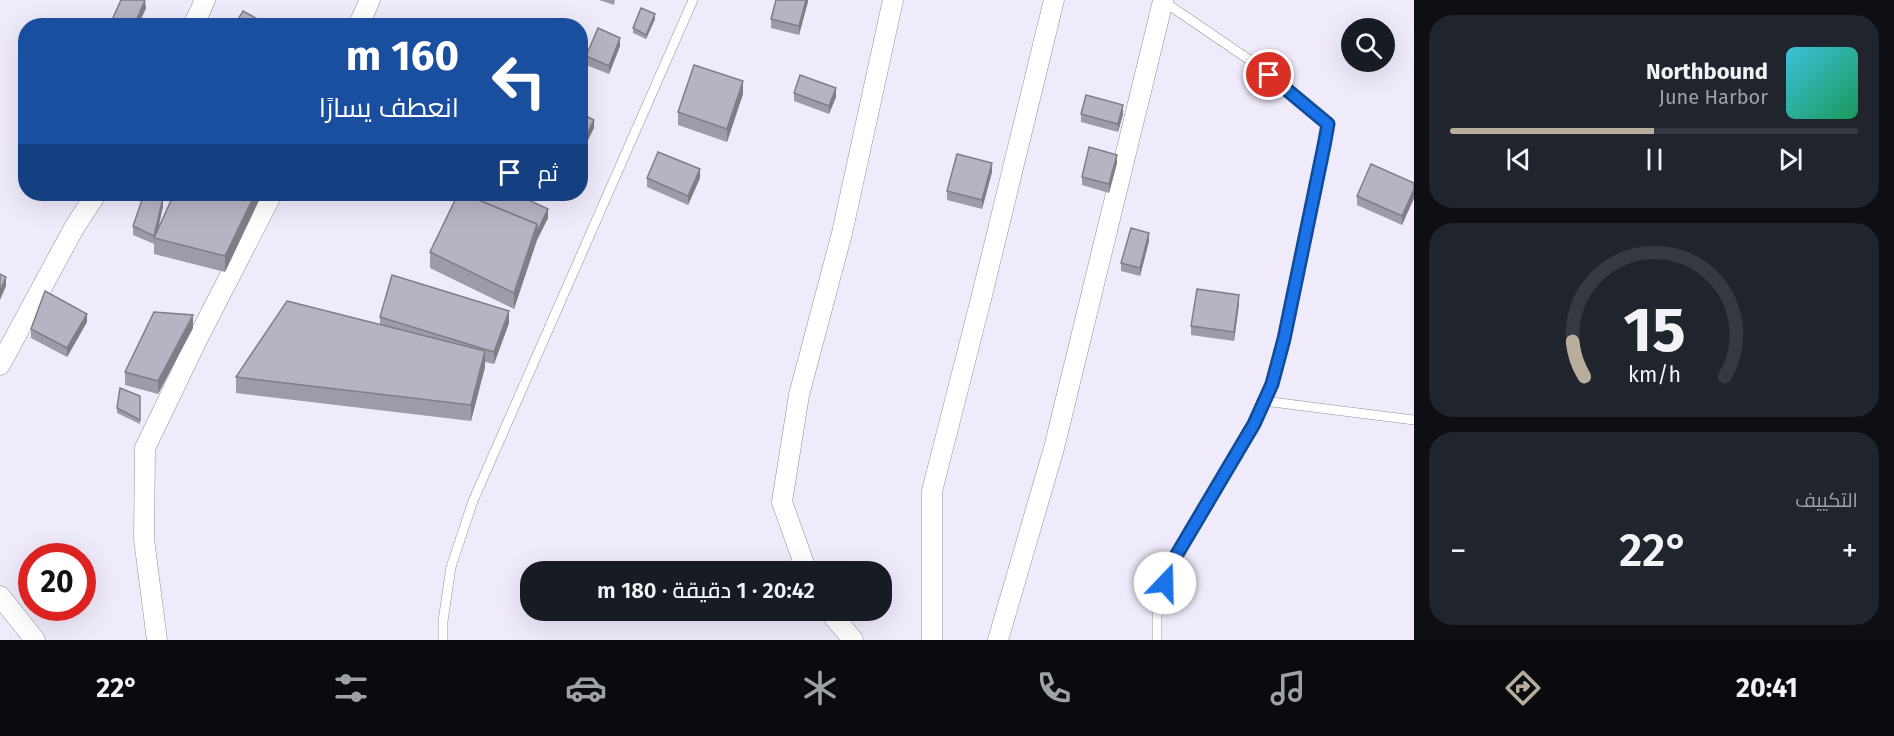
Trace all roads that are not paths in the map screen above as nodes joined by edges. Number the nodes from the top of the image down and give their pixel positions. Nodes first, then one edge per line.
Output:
1 (205, 0) edge
2 (370, 0) edge
3 (693, 0) edge
4 (892, 0) edge
5 (1054, 0) edge
6 (1162, 0) edge
7 (197, 18) edge
8 (362, 18) edge
9 (91, 201) edge
10 (268, 201) edge
11 (0, 365) edge
12 (1264, 401) junction
13 (1414, 420) edge
14 (803, 561) edge
15 (0, 596) edge
16 (837, 621) edge
17 (35, 640) edge
18 (157, 640) edge
19 (443, 640) edge
20 (853, 640) edge
21 (932, 640) edge
22 (998, 640) edge
23 (1157, 640) edge

1 - 7 street
2 - 8 street
3 - 19 lane
4 - 14 street
5 - 21 street
6 - 12 lane
6 - 22 street
9 - 11 street
10 - 18 street
12 - 13 lane
12 - 23 lane
15 - 17 street
16 - 20 street

